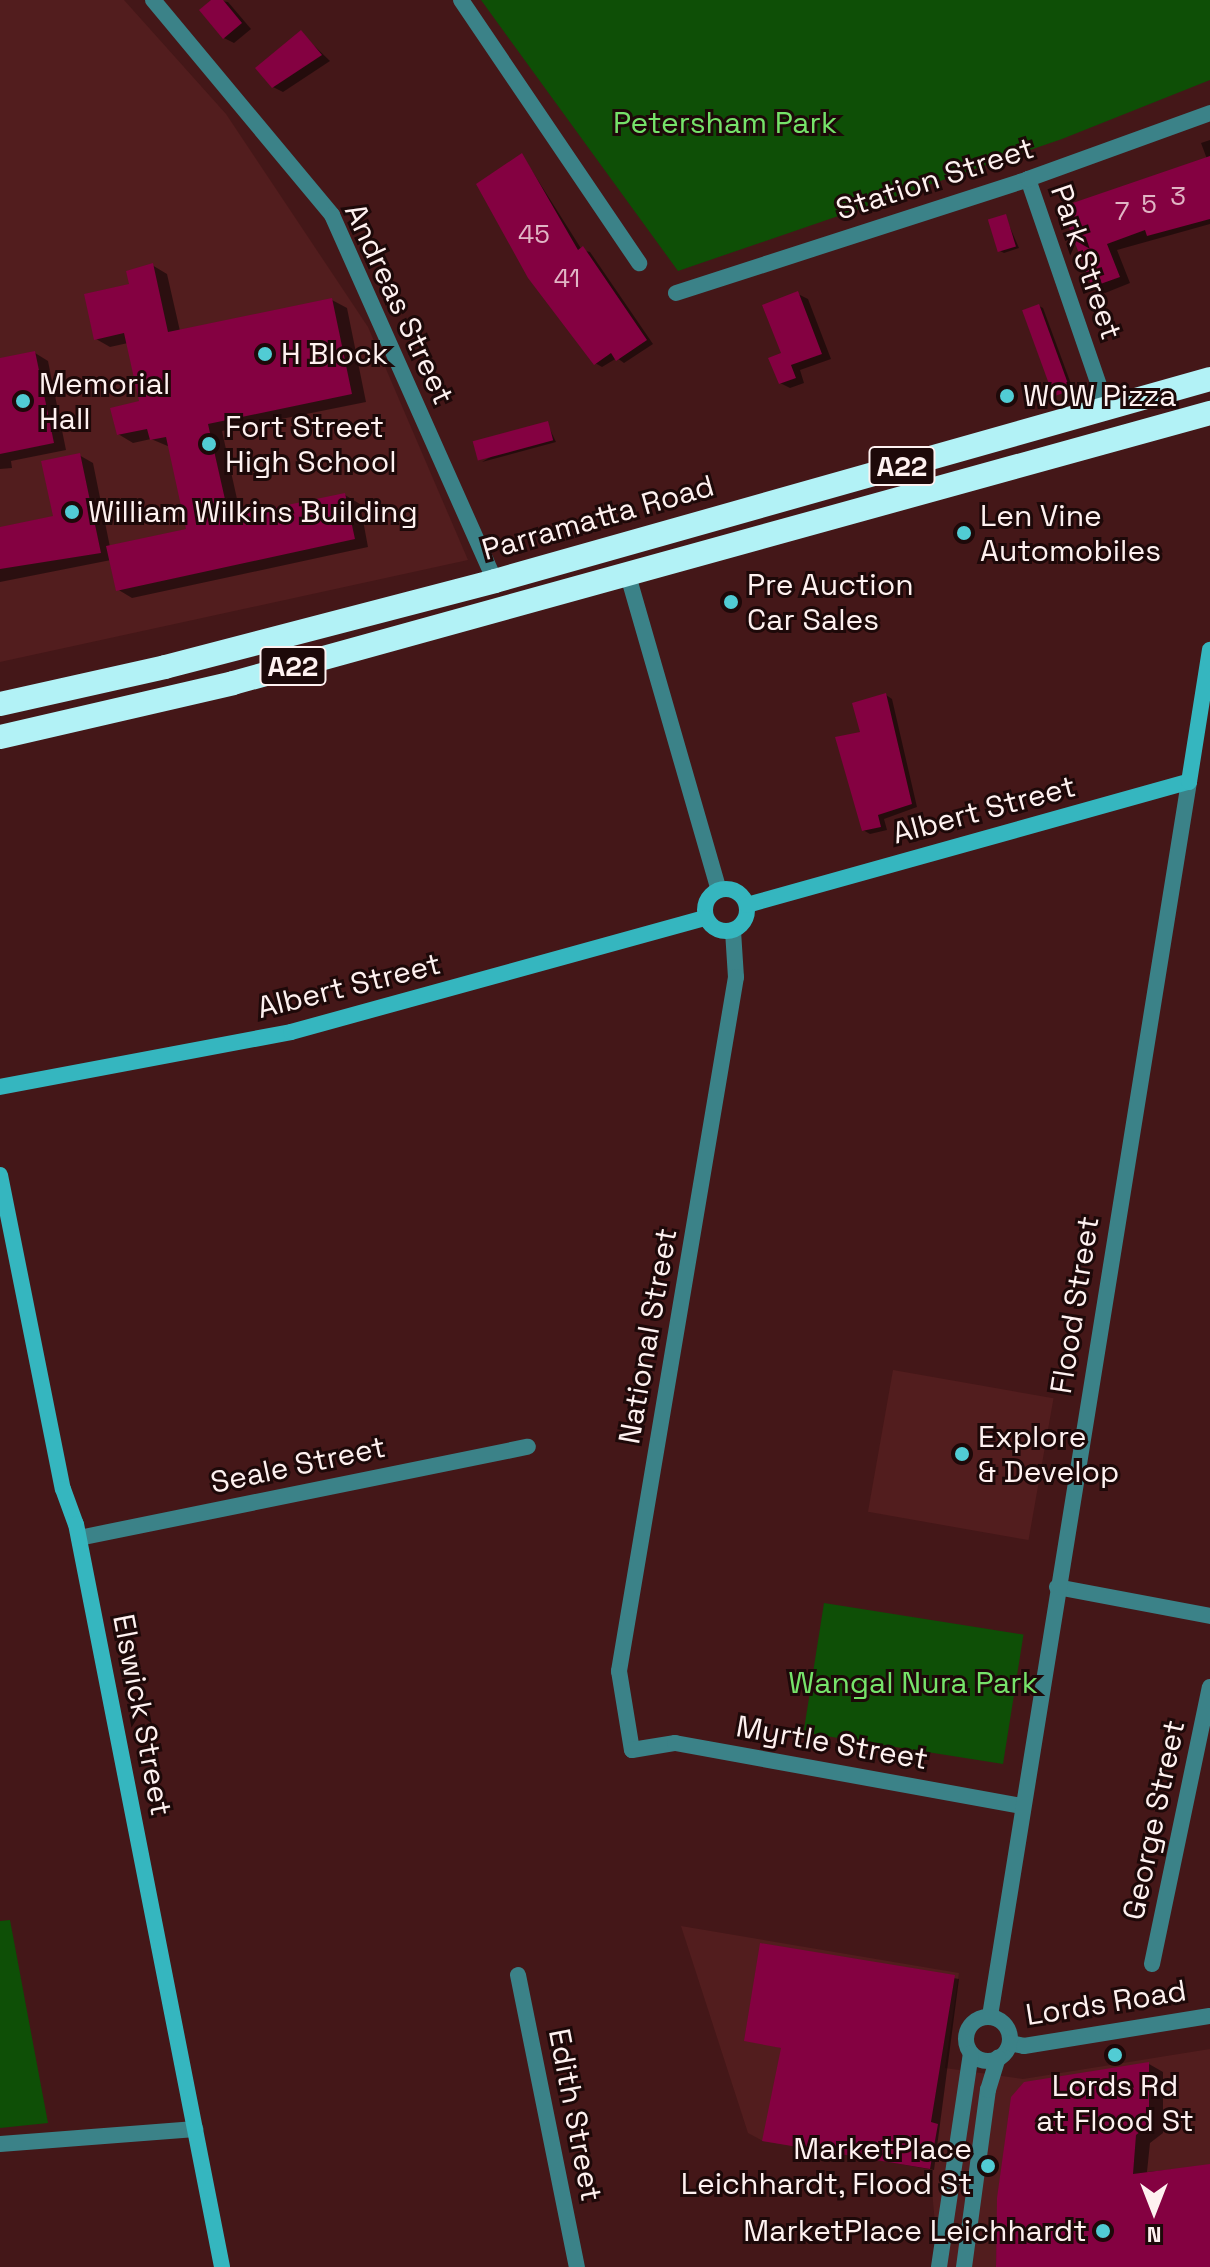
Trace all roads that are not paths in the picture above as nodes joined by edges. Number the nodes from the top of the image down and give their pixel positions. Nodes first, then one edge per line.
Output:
1 (153, 0) edge
2 (461, 0) edge
3 (1210, 113) edge
4 (1028, 179) junction
5 (639, 263) dead end
6 (676, 293) dead end
7 (1210, 379) edge
8 (1107, 408) junction
9 (1210, 413) edge
10 (627, 572) junction
11 (495, 581) junction
12 (1210, 650) edge
13 (0, 704) edge
14 (0, 737) edge
15 (1189, 782) junction
16 (719, 890) junction
17 (747, 905) junction
18 (706, 918) junction
19 (733, 931) junction
20 (0, 1087) edge
21 (0, 1175) edge
22 (528, 1447) dead end
23 (79, 1538) junction
24 (1057, 1587) junction
25 (1210, 1616) edge
26 (1210, 1687) edge
27 (632, 1750) joint
28 (1022, 1806) junction
29 (1152, 1964) dead end
30 (518, 1975) dead end
31 (990, 2016) junction
32 (1210, 2016) edge
33 (1010, 2043) junction
34 (971, 2053) junction
35 (998, 2058) junction
36 (195, 2129) junction
37 (0, 2144) edge
38 (222, 2267) edge
39 (577, 2267) edge
40 (939, 2267) edge
41 (964, 2267) edge

1 - 11 street, Andreas Street
2 - 5 street
3 - 4 street, Station Street
4 - 6 street, Station Street
4 - 8 street, Park Street
7 - 8 highway, Parramatta Road / A22
8 - 11 highway, Parramatta Road / A22
9 - 10 highway, Parramatta Road / A22
10 - 14 highway, Parramatta Road / A22
10 - 16 street
11 - 13 highway, Parramatta Road / A22
12 - 15 street, Flood Street
15 - 17 street, Albert Street
15 - 24 street, Flood Street
16 - 17 street
16 - 18 street
17 - 19 street
18 - 19 street
18 - 20 street, Albert Street
19 - 27 street, National Street
21 - 23 street, Elswick Street
22 - 23 street, Seale Street
23 - 36 street, Elswick Street
24 - 25 street
24 - 28 street, Flood Street
26 - 29 street, George Street
27 - 28 street, Myrtle Street
28 - 31 street, Flood Street
30 - 39 street, Edith Street
31 - 33 street
31 - 34 street
32 - 33 street, Lords Road
33 - 35 street
34 - 35 street
34 - 40 street
35 - 41 street
36 - 37 street
36 - 38 street, Elswick Street

